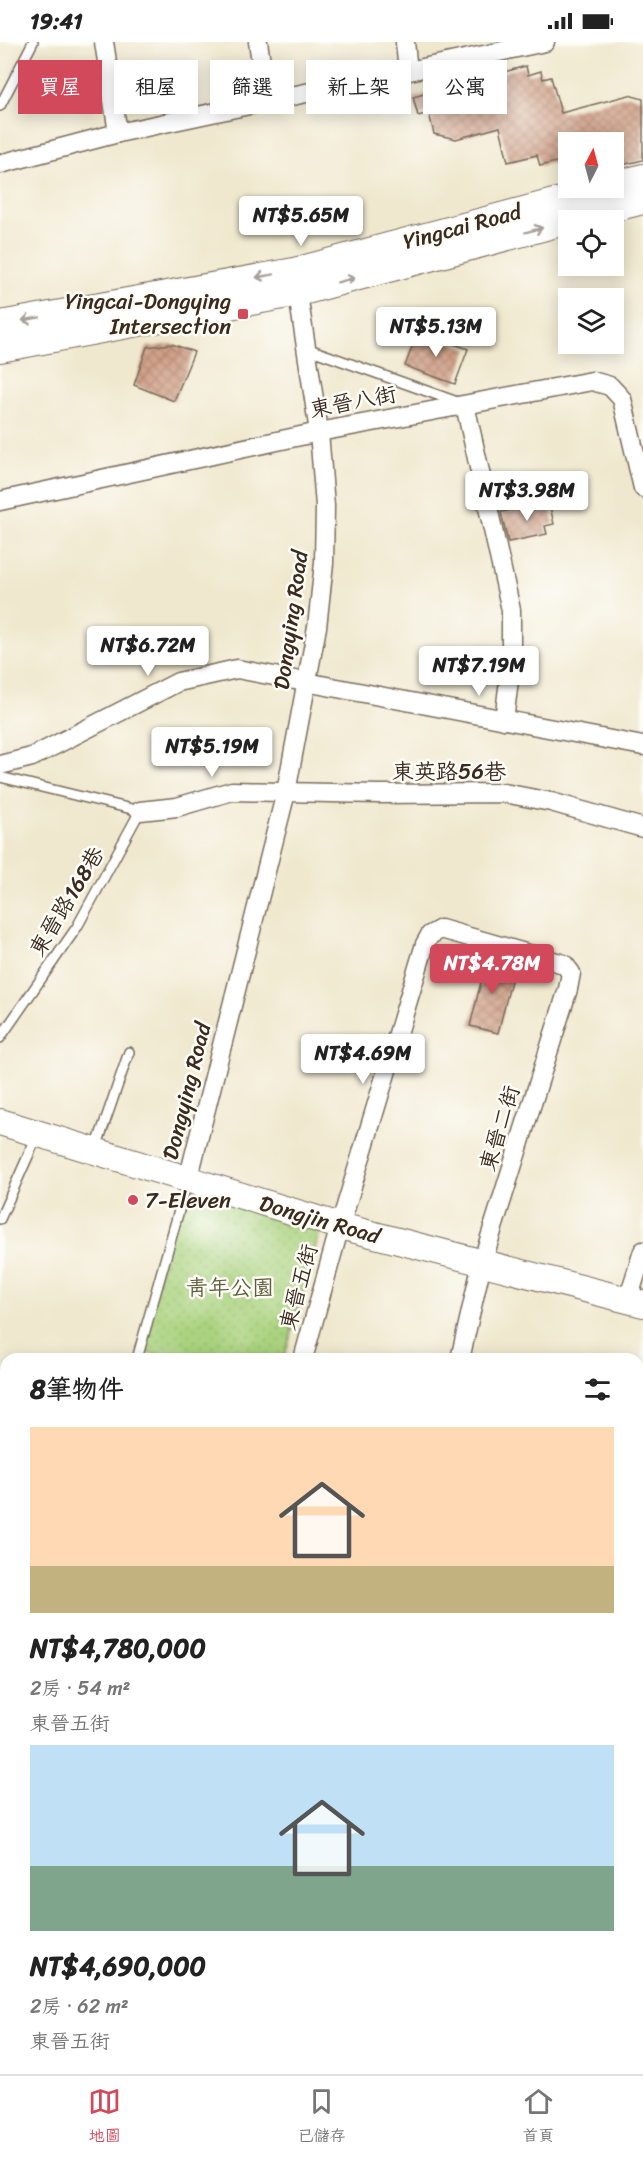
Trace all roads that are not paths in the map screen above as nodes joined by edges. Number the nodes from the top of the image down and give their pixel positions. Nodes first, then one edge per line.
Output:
1 (33, 42) edge
2 (104, 42) edge
3 (258, 42) edge
4 (405, 42) edge
5 (545, 42) edge
6 (261, 60) edge
7 (407, 60) edge
8 (411, 70) edge
9 (0, 106) edge
10 (210, 113) edge
11 (118, 133) junction
12 (0, 164) edge
13 (643, 177) edge
14 (624, 182) edge
15 (573, 198) edge
16 (643, 201) edge
17 (608, 210) edge
18 (558, 222) edge
19 (296, 282) junction
20 (0, 324) edge
21 (306, 348) junction
22 (0, 349) edge
23 (465, 405) junction
24 (319, 432) junction
25 (643, 488) edge
26 (0, 501) edge
27 (308, 683) junction
28 (504, 720) junction
29 (643, 746) edge
30 (0, 765) edge
31 (0, 777) edge
32 (286, 792) junction
33 (140, 810) junction
34 (643, 828) edge
35 (514, 949) joint
36 (0, 1038) edge
37 (129, 1052) dead end
38 (0, 1122) edge
39 (38, 1135) junction
40 (94, 1153) junction
41 (188, 1180) junction
42 (0, 1219) edge
43 (339, 1226) junction
44 (643, 1251) edge
45 (482, 1263) junction
46 (636, 1302) edge
47 (139, 1353) edge
48 (305, 1353) edge
49 (461, 1353) edge

1 - 9 lane
2 - 11 street
3 - 6 street
4 - 7 street
5 - 8 street
10 - 11 street
11 - 12 street
13 - 14 street
15 - 19 street, Yingcai Road
16 - 17 street, Yingcai Road
19 -> 18 street, Yingcai Road
19 -> 20 street, Yingcai Road
19 - 21 street, Dongying Road
19 - 22 street, Yingcai Road
21 - 23 lane
21 - 24 street, Dongying Road
23 - 24 street, 東晉八街
23 - 25 street, 東晉八街
23 - 28 street
24 - 26 street, 東晉八街
24 - 27 street, Dongying Road
27 - 28 street
27 - 30 street
27 - 32 street, Dongying Road
28 - 29 street
31 - 33 lane
32 - 33 street, 東英路56巷
32 - 34 street, 東英路56巷
32 - 41 street, Dongying Road
33 - 36 lane, 東晉路168巷
35 - 43 street, 東晉五街
35 - 45 street, 東晉二街
37 - 40 lane
38 - 39 street, Dongjin Road
39 - 40 street, Dongjin Road
39 - 42 lane
40 - 41 street, Dongjin Road
41 - 43 street, Dongjin Road
41 - 47 lane
43 - 45 street, Dongjin Road
43 - 48 street, 東晉五街
44 - 46 street
45 - 46 street, Dongjin Road
45 - 49 street, 東晉二街

